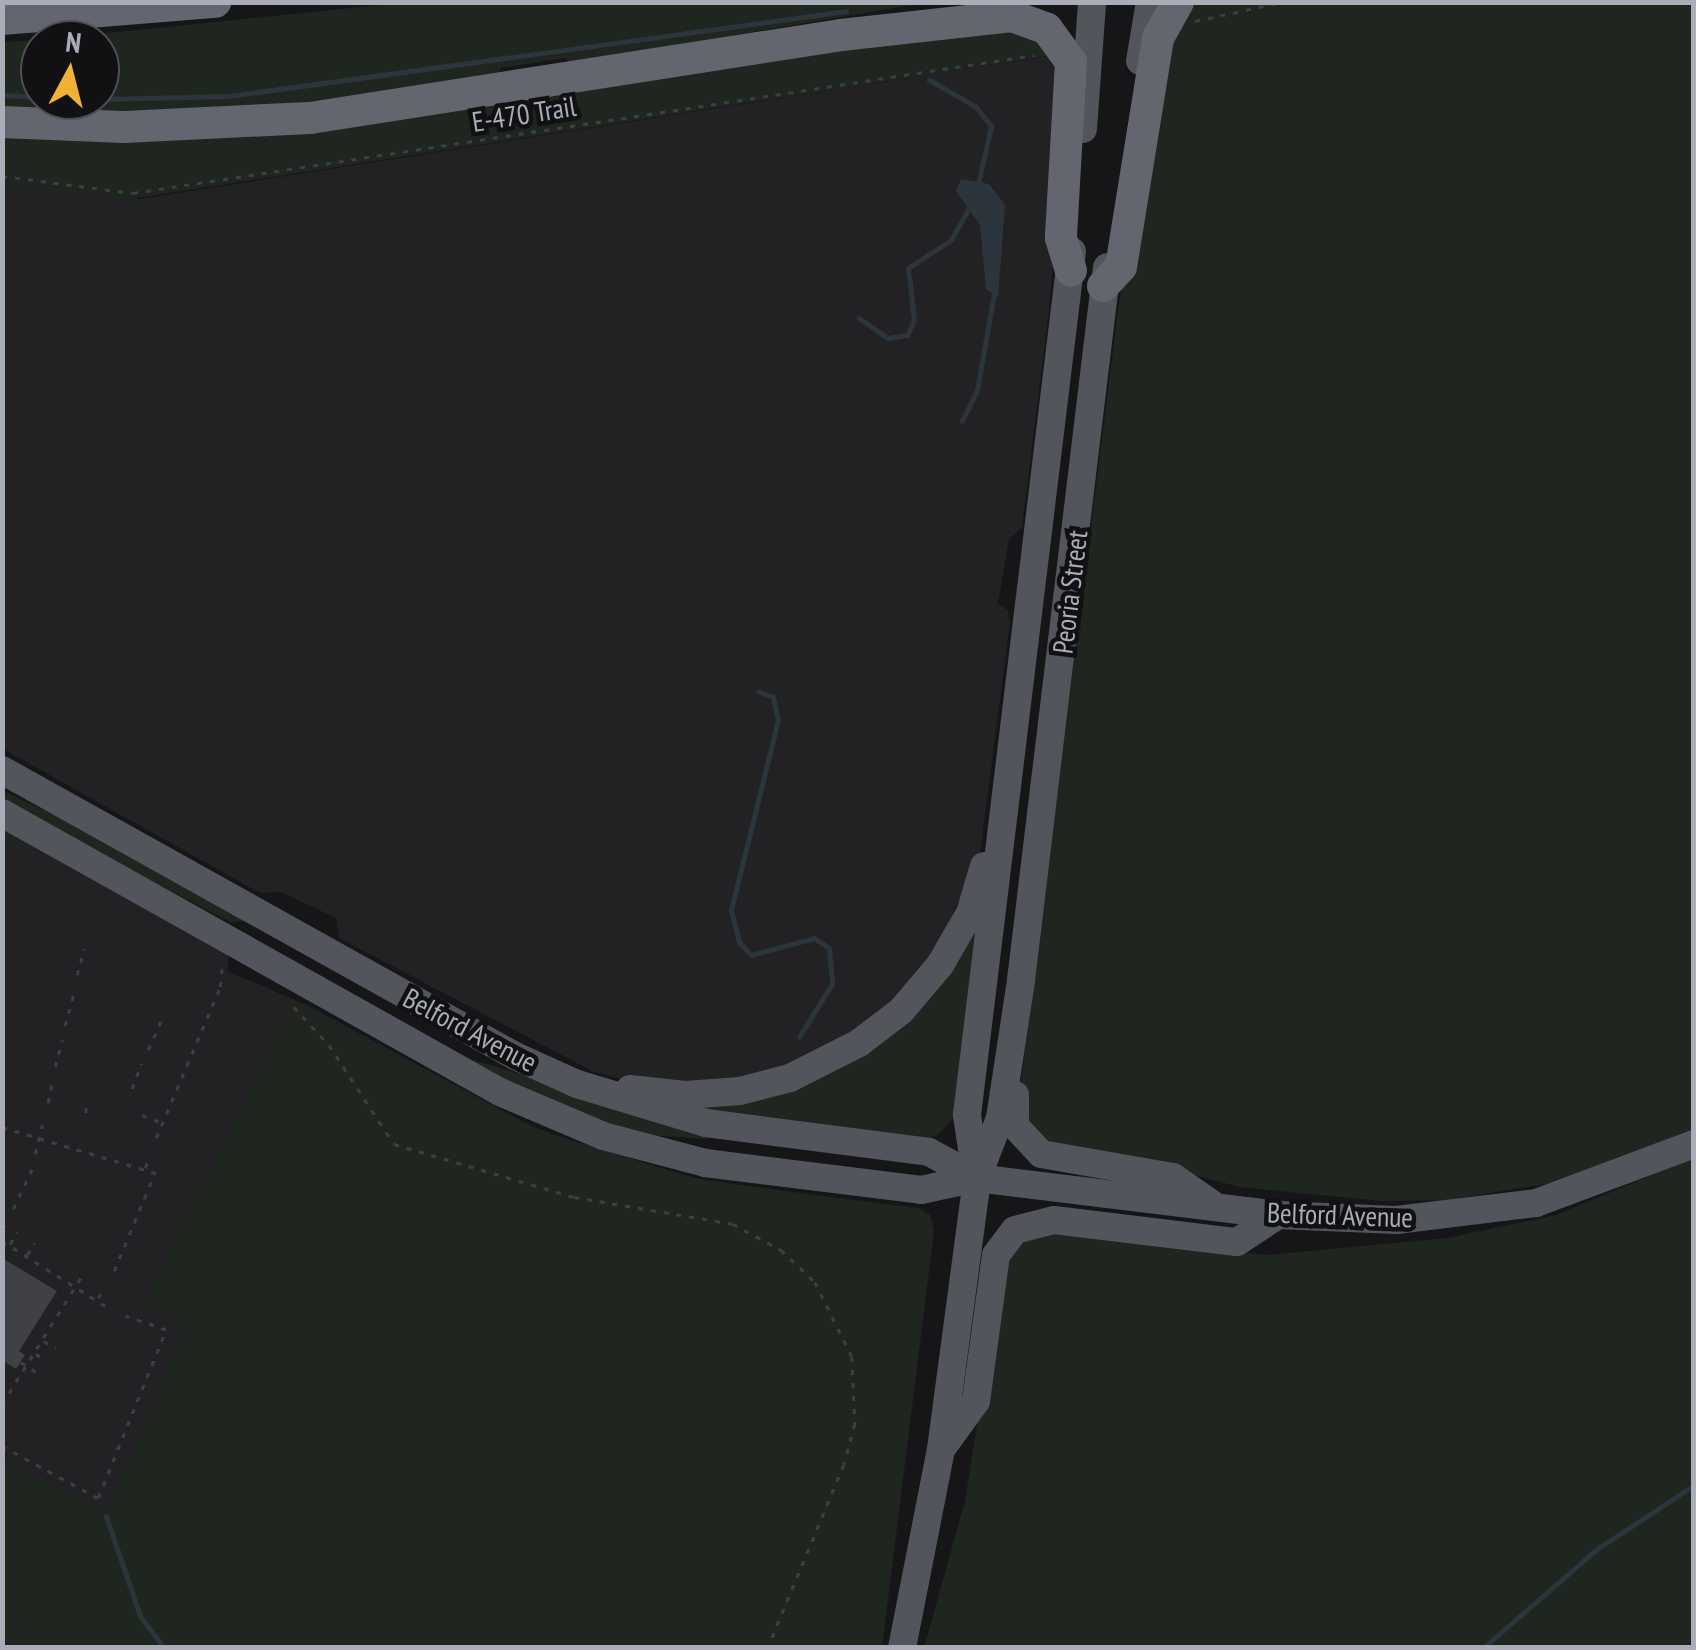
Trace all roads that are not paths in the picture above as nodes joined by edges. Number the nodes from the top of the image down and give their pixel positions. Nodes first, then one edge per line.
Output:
1 (215, 2) edge
2 (998, 2) edge
3 (1092, 2) edge
4 (1150, 2) edge
5 (1179, 8) edge
6 (2, 20) edge
7 (840, 35) junction
8 (2, 122) edge
9 (1071, 270) junction
10 (1104, 286) junction
11 (1015, 730) junction
12 (2, 770) edge
13 (2, 813) edge
14 (1021, 980) junction
15 (577, 1084) junction
16 (1694, 1144) edge
17 (977, 1178) junction
18 (1218, 1208) junction
19 (1278, 1215) junction
20 (941, 1449) junction
21 (902, 1648) edge

1 - 6 highway
2 - 7 highway
3 - 9 main road, Peoria Street
4 - 10 main road, Peoria Street
5 - 10 highway
7 - 8 highway
7 - 9 highway
9 - 11 main road, Peoria Street
10 - 14 main road, Peoria Street
11 - 15 main road
11 - 17 main road, Peoria Street
12 - 15 main road, Belford Avenue
13 - 17 main road, Belford Avenue
14 - 17 main road, Peoria Street
14 - 18 main road
15 - 17 main road, Belford Avenue
16 - 19 main road, Belford Avenue
17 - 18 main road, Belford Avenue
17 - 20 main road, Peoria Street
18 - 19 main road, Belford Avenue
19 - 20 main road
20 - 21 main road, Peoria Street

